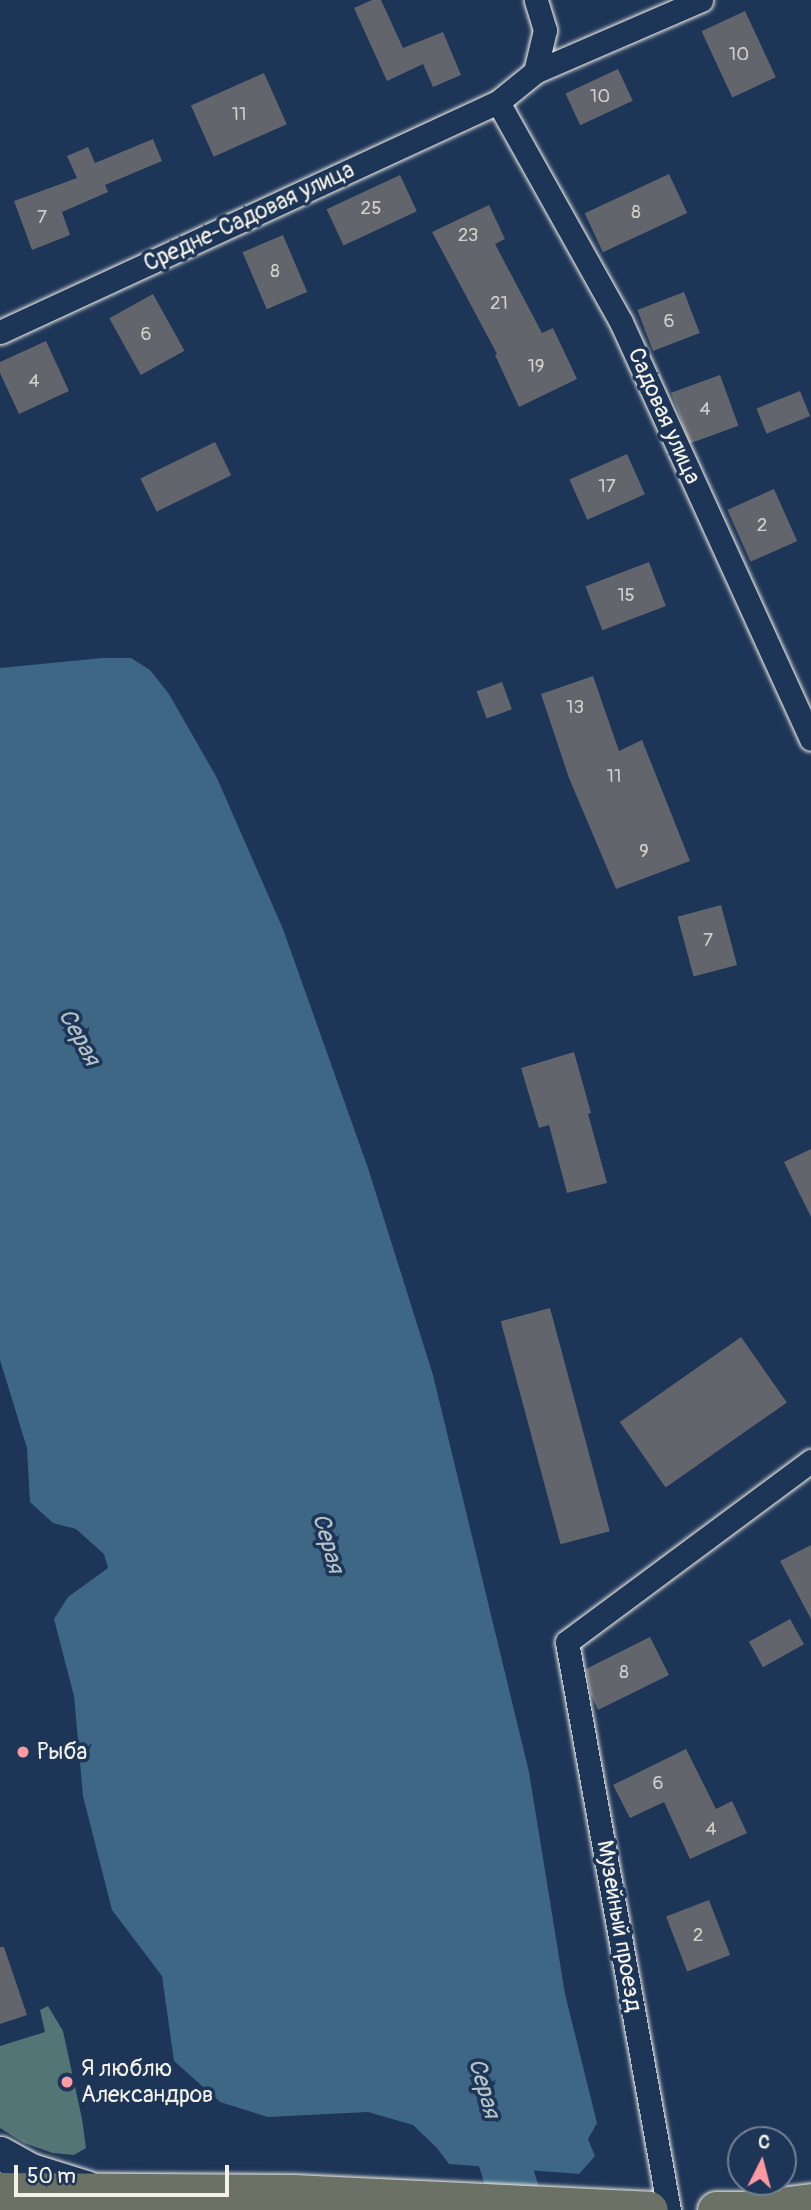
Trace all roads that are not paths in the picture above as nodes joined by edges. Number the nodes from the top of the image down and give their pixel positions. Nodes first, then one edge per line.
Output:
1 (536, 0) edge
2 (701, 0) edge
3 (535, 72) junction
4 (498, 102) junction
5 (0, 332) edge
6 (811, 739) edge
7 (811, 1461) edge
8 (0, 2153) edge
9 (0, 2191) edge
10 (101, 2191) junction
11 (48, 2201) edge
12 (811, 2202) edge
13 (623, 2210) edge
14 (649, 2210) edge
15 (669, 2210) edge
16 (716, 2210) edge

1 - 3 street
2 - 3 street
3 - 4 street, Средне-Садовая улица
4 - 5 street, Средне-Садовая улица
4 - 6 street, Садовая улица
7 - 15 street, Музейный проезд
8 - 10 main road
9 - 11 main road
10 - 11 main road
10 - 13 main road
12 - 16 main road
13 - 14 main road

